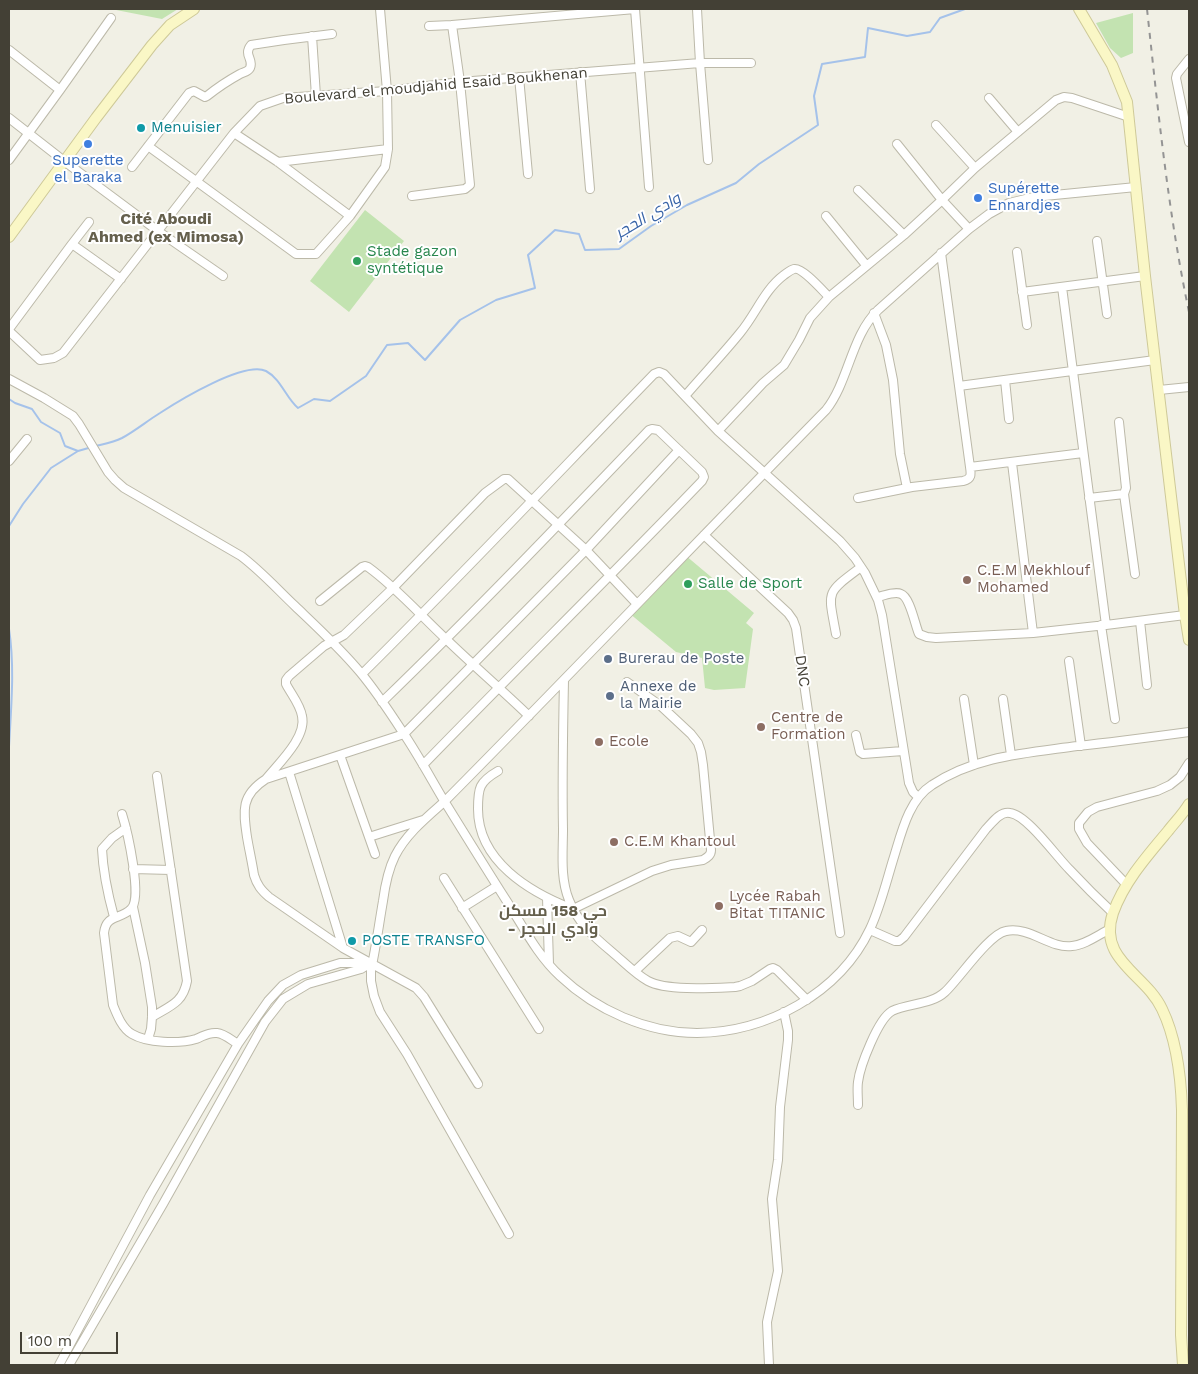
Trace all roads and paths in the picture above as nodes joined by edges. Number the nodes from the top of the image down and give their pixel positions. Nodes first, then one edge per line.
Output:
1 (194, 9) edge
2 (380, 9) edge
3 (635, 9) edge
4 (645, 9) edge
5 (697, 9) edge
6 (1080, 10) edge
7 (110, 18) dead end
8 (452, 25) junction
9 (429, 26) dead end
10 (332, 34) dead end
11 (312, 36) junction
12 (9, 50) edge
13 (1189, 59) edge
14 (700, 63) junction
15 (751, 63) dead end
16 (640, 67) junction
17 (580, 72) junction
18 (519, 77) junction
19 (460, 82) junction
20 (60, 90) junction
21 (387, 91) junction
22 (316, 96) junction
23 (989, 98) dead end
24 (1129, 117) junction
25 (9, 118) edge
26 (936, 125) dead end
27 (1188, 125) edge
28 (1018, 132) junction
29 (29, 133) junction
30 (234, 133) junction
31 (1189, 142) edge
32 (897, 144) dead end
33 (148, 146) junction
34 (388, 149) junction
35 (9, 160) edge
36 (708, 160) dead end
37 (64, 161) junction
38 (278, 162) junction
39 (132, 167) dead end
40 (975, 168) junction
41 (528, 174) dead end
42 (196, 181) junction
43 (649, 187) dead end
44 (1136, 187) junction
45 (590, 189) dead end
46 (858, 190) dead end
47 (412, 196) dead end
48 (942, 200) junction
49 (350, 216) junction
50 (826, 216) dead end
51 (89, 222) dead end
52 (969, 229) junction
53 (158, 231) junction
54 (904, 234) junction
55 (9, 237) edge
56 (1097, 241) dead end
57 (72, 244) junction
58 (1017, 252) dead end
59 (941, 253) junction
60 (866, 265) junction
61 (223, 276) dead end
62 (1145, 276) junction
63 (121, 279) junction
64 (1102, 281) junction
65 (1062, 287) junction
66 (1022, 292) junction
67 (829, 296) junction
68 (874, 314) junction
69 (1107, 314) dead end
70 (1027, 325) dead end
71 (9, 330) edge
72 (1155, 360) junction
73 (1072, 371) junction
74 (9, 379) edge
75 (1005, 380) junction
76 (959, 386) junction
77 (1189, 387) edge
78 (1159, 390) junction
79 (685, 396) junction
80 (1009, 419) dead end
81 (1119, 422) dead end
82 (718, 431) junction
83 (27, 439) dead end
84 (679, 450) junction
85 (1083, 453) junction
86 (9, 461) edge
87 (1012, 463) junction
88 (970, 467) junction
89 (764, 473) junction
90 (906, 488) junction
91 (1124, 494) junction
92 (858, 498) dead end
93 (1089, 498) junction
94 (531, 500) junction
95 (559, 524) junction
96 (704, 535) junction
97 (586, 550) junction
98 (862, 567) junction
99 (1134, 574) dead end
100 (611, 576) junction
101 (393, 588) junction
102 (877, 598) junction
103 (320, 601) dead end
104 (637, 604) junction
105 (422, 615) junction
106 (1185, 615) junction
107 (1140, 621) junction
108 (1104, 625) junction
109 (1033, 632) junction
110 (836, 634) dead end
111 (446, 640) junction
112 (1189, 640) edge
113 (332, 642) junction
114 (1069, 660) dead end
115 (474, 664) junction
116 (362, 674) junction
117 (564, 680) junction
118 (627, 682) dead end
119 (1147, 685) dead end
120 (498, 687) junction
121 (964, 699) dead end
122 (1003, 699) dead end
123 (382, 702) junction
124 (529, 716) junction
125 (1115, 719) dead end
126 (1189, 732) edge
127 (404, 734) junction
128 (856, 735) dead end
129 (1081, 746) junction
130 (903, 751) junction
131 (1011, 754) junction
132 (340, 755) junction
133 (1189, 763) edge
134 (423, 765) junction
135 (974, 765) junction
136 (498, 771) dead end
137 (289, 772) junction
138 (157, 776) dead end
139 (266, 779) junction
140 (918, 797) junction
141 (445, 801) junction
142 (1189, 804) edge
143 (122, 814) dead end
144 (425, 819) junction
145 (126, 828) junction
146 (369, 837) junction
147 (375, 854) dead end
148 (133, 869) junction
149 (171, 870) junction
150 (444, 878) dead end
151 (497, 886) junction
152 (1127, 886) junction
153 (547, 898) junction
154 (133, 907) junction
155 (462, 908) junction
156 (573, 909) junction
157 (1113, 913) junction
158 (114, 917) junction
159 (1110, 929) junction
160 (702, 930) dead end
161 (870, 930) junction
162 (840, 933) dead end
163 (343, 948) junction
164 (372, 963) junction
165 (549, 964) junction
166 (636, 971) junction
167 (807, 1000) junction
168 (784, 1012) junction
169 (152, 1016) junction
170 (539, 1029) dead end
171 (148, 1039) junction
172 (238, 1044) junction
173 (478, 1084) dead end
174 (858, 1105) dead end
175 (150, 1195) junction
176 (162, 1204) junction
177 (509, 1234) dead end
178 (58, 1365) edge
179 (69, 1365) edge
180 (769, 1365) edge
181 (1183, 1365) edge

1 - 37 main road
2 - 21 street
3 - 4 street
3 - 8 street
3 - 16 street
5 - 14 street
6 - 24 main road
7 - 20 street
8 - 9 street
8 - 19 street
10 - 11 street
11 - 22 street
11 - 33 street
12 - 20 street
13 - 27 street
14 - 15 street, Boulevard el moudjahid Esaid Boukhenan
14 - 16 street, Boulevard el moudjahid Esaid Boukhenan
14 - 36 street
16 - 17 street, Boulevard el moudjahid Esaid Boukhenan
16 - 43 street
17 - 18 street, Boulevard el moudjahid Esaid Boukhenan
17 - 45 street
18 - 19 street, Boulevard el moudjahid Esaid Boukhenan
18 - 41 street
19 - 21 street, Boulevard el moudjahid Esaid Boukhenan
19 - 47 street
20 - 29 street
21 - 22 street, Boulevard el moudjahid Esaid Boukhenan
21 - 34 street
22 - 30 street, Boulevard el moudjahid Esaid Boukhenan
23 - 28 street
24 - 28 street
24 - 44 main road
25 - 29 street
26 - 40 street
27 - 31 street
28 - 40 street
29 - 35 street
29 - 37 street
30 - 38 street
30 - 42 street, Boulevard el moudjahid Esaid Boukhenan
32 - 48 street
33 - 39 street
33 - 42 street
34 - 38 street
34 - 49 street
37 - 53 street
37 - 55 main road
38 - 49 street
40 - 48 street
42 - 49 street
42 - 53 street, Boulevard el moudjahid Esaid Boukhenan
44 - 52 street
44 - 62 main road
46 - 54 street
48 - 52 street
48 - 54 street
50 - 60 street
51 - 57 street
52 - 59 street
53 - 61 street
53 - 63 street, Boulevard el moudjahid Esaid Boukhenan
54 - 60 street
56 - 64 street
57 - 63 street
57 - 71 street
58 - 66 street
59 - 68 street
59 - 76 street
60 - 67 street
62 - 64 street
62 - 72 main road
63 - 71 street, Boulevard el moudjahid Esaid Boukhenan
64 - 65 street
64 - 69 street
65 - 66 street
65 - 73 street
66 - 70 street
67 - 79 street
67 - 82 street
68 - 89 street
68 - 90 street
72 - 73 street
72 - 78 main road
73 - 75 street
73 - 85 street
74 - 113 street
75 - 76 street
75 - 80 street
76 - 88 street
77 - 78 street
78 - 106 main road
79 - 82 street
79 - 94 street
81 - 91 street
82 - 89 street
83 - 86 street
84 - 95 street
84 - 97 street
84 - 100 street
85 - 87 street
85 - 93 street
87 - 88 street
87 - 109 street
88 - 90 street
89 - 96 street
89 - 98 street
90 - 92 street
91 - 93 street
91 - 99 street
93 - 108 street
94 - 95 street
94 - 101 street
94 - 105 street
95 - 97 street
95 - 111 street
96 - 104 street
96 - 162 street, DNC
97 - 100 street
97 - 115 street
98 - 102 street
98 - 110 street
100 - 104 street
100 - 120 street
101 - 103 street
101 - 105 street
101 - 113 street
102 - 109 street
102 - 130 street
104 - 117 street
105 - 111 street
105 - 116 street
106 - 107 street
106 - 112 main road
107 - 108 street
107 - 119 street
108 - 109 street
108 - 125 street
111 - 115 street
111 - 123 street
113 - 116 street
113 - 139 street
114 - 129 street
115 - 120 street
115 - 127 street
116 - 123 street
117 - 124 street
117 - 156 street
118 - 156 street
120 - 124 street
120 - 134 street
121 - 135 street
122 - 131 street
123 - 127 street
124 - 141 street
126 - 129 street
127 - 132 street
127 - 134 street
128 - 130 street
129 - 131 street
130 - 140 street
131 - 135 street
132 - 137 street
132 - 146 street
133 - 152 street
134 - 141 street
135 - 140 street
136 - 153 street
137 - 139 street
137 - 163 street
138 - 149 street
139 - 163 street
140 - 161 street
141 - 144 street
141 - 151 street
142 - 152 main road
143 - 145 street
144 - 146 street
144 - 164 street
145 - 148 street
145 - 158 street
146 - 147 street
148 - 149 street
148 - 154 street
149 - 169 street
150 - 155 street
151 - 155 street
151 - 165 street
152 - 157 main road
153 - 156 street
153 - 165 street
154 - 158 street
154 - 169 street
155 - 170 street
156 - 166 street
157 - 159 main road
157 - 161 street
158 - 171 street
159 - 174 street
159 - 181 main road
160 - 166 street
161 - 167 street
163 - 164 street
164 - 172 street
164 - 173 street
164 - 176 street
164 - 177 street
165 - 168 street
166 - 167 street
167 - 168 street
168 - 180 street
169 - 171 street
171 - 172 street
172 - 175 street
175 - 176 street
175 - 178 street
176 - 179 street

